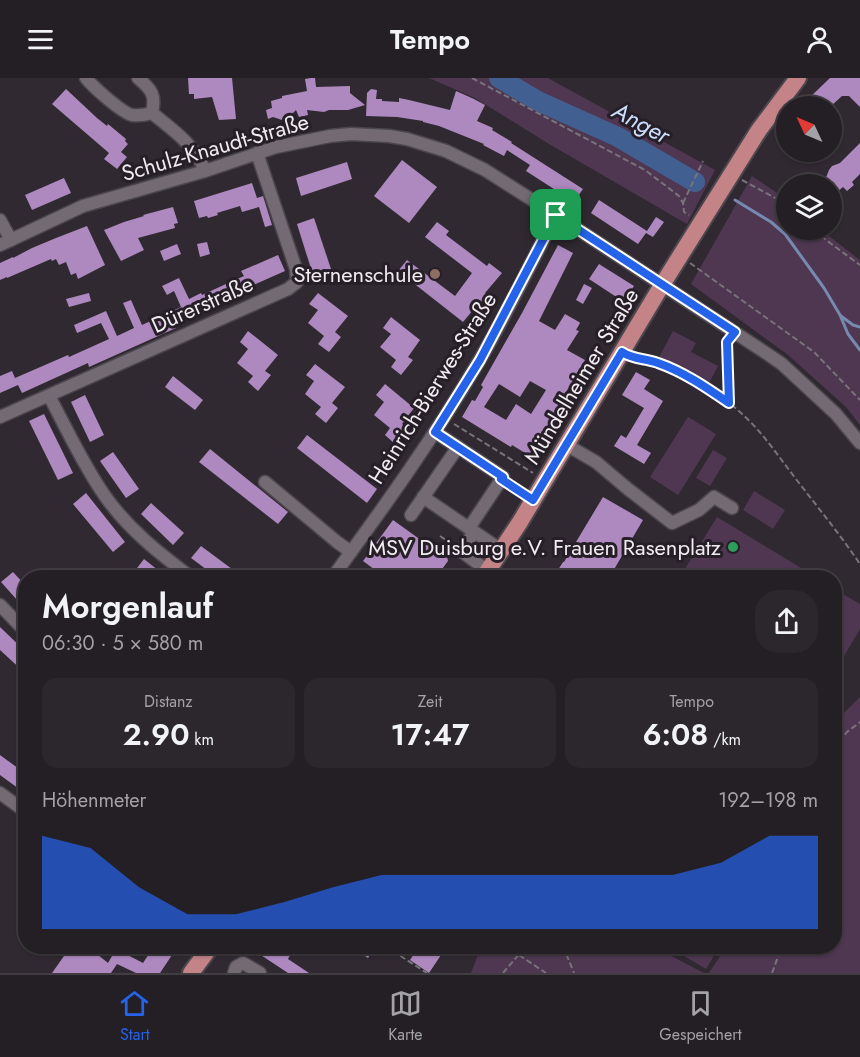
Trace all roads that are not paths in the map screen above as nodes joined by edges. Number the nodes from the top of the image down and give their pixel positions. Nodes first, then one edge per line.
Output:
1 (86, 78) edge
2 (138, 78) edge
3 (798, 78) edge
4 (152, 113) junction
5 (257, 153) junction
6 (205, 171) junction
7 (556, 215) junction
8 (0, 220) edge
9 (5, 243) edge
10 (662, 285) junction
11 (49, 396) junction
12 (0, 417) edge
13 (435, 432) junction
14 (860, 443) edge
15 (565, 444) junction
16 (458, 447) junction
17 (265, 482) dead end
18 (423, 497) junction
19 (732, 508) dead end
20 (411, 515) dead end
21 (472, 530) junction
22 (501, 550) junction
23 (351, 552) junction
24 (182, 570) edge
25 (338, 570) edge
26 (483, 570) edge
27 (491, 570) edge
28 (0, 605) edge
29 (18, 624) edge
30 (0, 793) edge
31 (18, 806) edge
32 (204, 954) edge
33 (191, 973) edge
34 (234, 973) edge
35 (260, 973) edge

1 - 4 street
2 - 4 street
3 - 10 main road, Mündelheimer Straße
4 - 6 street
5 - 6 street, Schulz-Knaudt-Straße
5 - 7 street, Schulz-Knaudt-Straße
5 - 11 street, Dürerstraße
6 - 9 street, Schulz-Knaudt-Straße
7 - 10 street, Schulz-Knaudt-Straße
7 - 13 street, Heinrich-Bierwes-Straße
8 - 9 street
10 - 14 street, Schulz-Knaudt-Straße
10 - 15 main road, Mündelheimer Straße
11 - 12 street, Dürerstraße
11 - 24 street
13 - 16 street
13 - 23 street, Heinrich-Bierwes-Straße
15 - 19 street
15 - 22 main road, Mündelheimer Straße
16 - 18 street
16 - 21 street
17 - 23 street
18 - 20 street
18 - 21 street
21 - 22 street
21 - 26 street
22 - 27 main road, Mündelheimer Straße
23 - 25 street, Heinrich-Bierwes-Straße
28 - 29 street
30 - 31 street
32 - 33 main road
34 - 35 street

